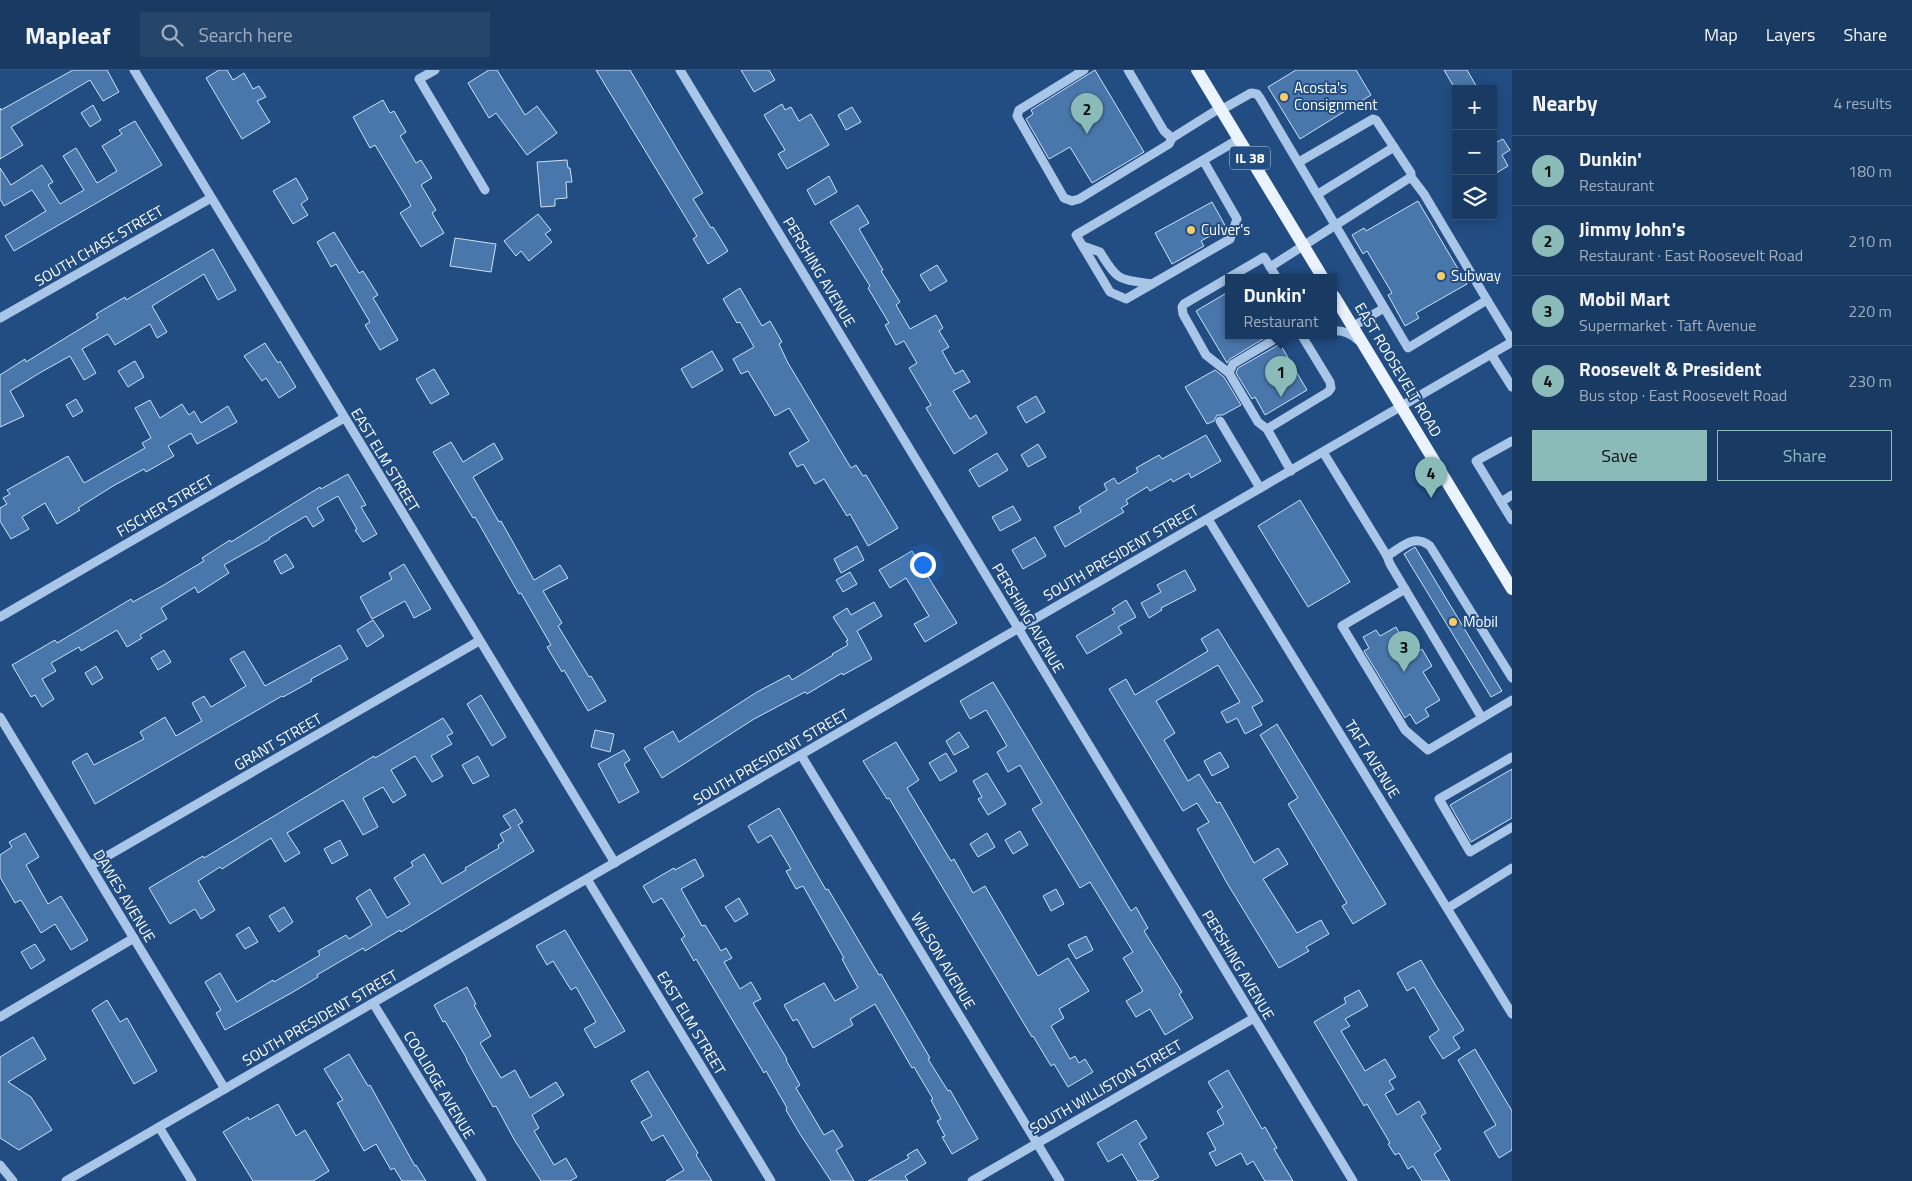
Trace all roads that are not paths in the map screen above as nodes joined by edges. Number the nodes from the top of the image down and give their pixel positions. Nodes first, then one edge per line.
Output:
1 (134, 70) edge
2 (436, 70) edge
3 (680, 70) edge
4 (1084, 70) edge
5 (1128, 70) edge
6 (1197, 70) edge
7 (1220, 109) junction
8 (1172, 138) junction
9 (1239, 139) junction
10 (1394, 147) junction
11 (1203, 160) junction
12 (1299, 162) junction
13 (1411, 177) junction
14 (485, 190) dead end
15 (1318, 194) junction
16 (211, 198) junction
17 (1337, 226) junction
18 (1083, 246) junction
19 (1303, 246) junction
20 (1270, 267) junction
21 (1235, 274) edge
22 (1274, 274) edge
23 (1319, 274) edge
24 (1225, 280) edge
25 (1152, 284) junction
26 (1487, 300) junction
27 (1337, 301) edge
28 (1384, 308) junction
29 (0, 318) edge
30 (1352, 327) junction
31 (1337, 331) edge
32 (1275, 339) edge
33 (1306, 339) edge
34 (1362, 342) junction
35 (1512, 342) edge
36 (1491, 354) junction
37 (1229, 373) junction
38 (1512, 387) edge
39 (1401, 407) junction
40 (344, 418) junction
41 (1220, 421) dead end
42 (1266, 429) junction
43 (1512, 441) edge
44 (1323, 452) junction
45 (1291, 471) junction
46 (1260, 488) junction
47 (1512, 495) edge
48 (1501, 502) junction
49 (1208, 519) junction
50 (1512, 520) edge
51 (1387, 556) junction
52 (1405, 589) junction
53 (1512, 589) edge
54 (0, 617) edge
55 (1018, 629) junction
56 (479, 641) junction
57 (1512, 678) edge
58 (1512, 700) edge
59 (0, 717) edge
60 (1482, 718) junction
61 (801, 755) junction
62 (1512, 757) edge
63 (1512, 827) edge
64 (615, 863) junction
65 (90, 866) junction
66 (1512, 868) edge
67 (587, 879) junction
68 (1448, 908) junction
69 (134, 938) junction
70 (373, 1003) junction
71 (1512, 1014) edge
72 (0, 1016) edge
73 (1254, 1018) junction
74 (225, 1089) junction
75 (160, 1127) junction
76 (1037, 1143) junction
77 (0, 1165) edge
78 (13, 1181) edge
79 (66, 1181) edge
80 (192, 1181) edge
81 (482, 1181) edge
82 (771, 1181) edge
83 (972, 1181) edge
84 (1060, 1181) edge
85 (1353, 1181) edge

1 - 16 street, EAST ELM STREET
2 - 14 street
3 - 55 street, PERSHING AVENUE
4 - 8 street
5 - 8 street
6 - 7 main road, IL 38
7 - 8 street
7 - 9 main road, IL 38
7 - 12 street
9 - 11 street
9 - 19 main road, IL 38
10 - 12 street
10 - 13 street
10 - 15 street
11 - 18 street
11 - 25 street
12 - 15 street
13 - 17 street
13 - 26 street
15 - 17 street
16 - 29 street, SOUTH CHASE STREET
16 - 40 street, EAST ELM STREET
17 - 19 street
17 - 28 street
18 - 25 street
18 - 25 street
19 - 20 street
19 - 23 main road, IL 38
20 - 21 street
20 - 22 street
24 - 37 street
26 - 28 street
26 - 35 street
27 - 30 main road, EAST ROOSEVELT ROAD
28 - 30 street
30 - 34 main road, EAST ROOSEVELT ROAD
31 - 34 street
32 - 37 street
33 - 42 street
34 - 39 main road, EAST ROOSEVELT ROAD
35 - 36 street, SOUTH PRESIDENT STREET
36 - 38 street
36 - 39 street, SOUTH PRESIDENT STREET
37 - 42 street
39 - 44 street, SOUTH PRESIDENT STREET
39 - 53 main road, EAST ROOSEVELT ROAD
40 - 54 street, FISCHER STREET
40 - 56 street, EAST ELM STREET
41 - 46 street
42 - 45 street
43 - 48 street
44 - 45 street, SOUTH PRESIDENT STREET
44 - 51 street
45 - 46 street, SOUTH PRESIDENT STREET
46 - 49 street, SOUTH PRESIDENT STREET
47 - 48 street
48 - 50 street
49 - 55 street, SOUTH PRESIDENT STREET
49 - 68 street, TAFT AVENUE
51 - 52 street
51 - 57 street
52 - 60 street
52 - 60 street
55 - 61 street, SOUTH PRESIDENT STREET
55 - 73 street, PERSHING AVENUE
56 - 64 street, EAST ELM STREET
56 - 65 street, GRANT STREET
58 - 60 street
59 - 65 street, DAWES AVENUE
61 - 64 street, SOUTH PRESIDENT STREET
61 - 76 street, WILSON AVENUE
62 - 63 street
64 - 67 street, SOUTH PRESIDENT STREET
65 - 69 street, DAWES AVENUE
66 - 68 street
67 - 70 street, SOUTH PRESIDENT STREET
67 - 82 street, EAST ELM STREET
68 - 71 street, TAFT AVENUE
69 - 72 street
69 - 74 street, DAWES AVENUE
70 - 74 street, SOUTH PRESIDENT STREET
70 - 81 street, COOLIDGE AVENUE
73 - 76 street, SOUTH WILLISTON STREET
73 - 85 street, PERSHING AVENUE
74 - 75 street, SOUTH PRESIDENT STREET
75 - 79 street, SOUTH PRESIDENT STREET
75 - 80 street
76 - 83 street, SOUTH WILLISTON STREET
76 - 84 street, WILSON AVENUE
77 - 78 street

